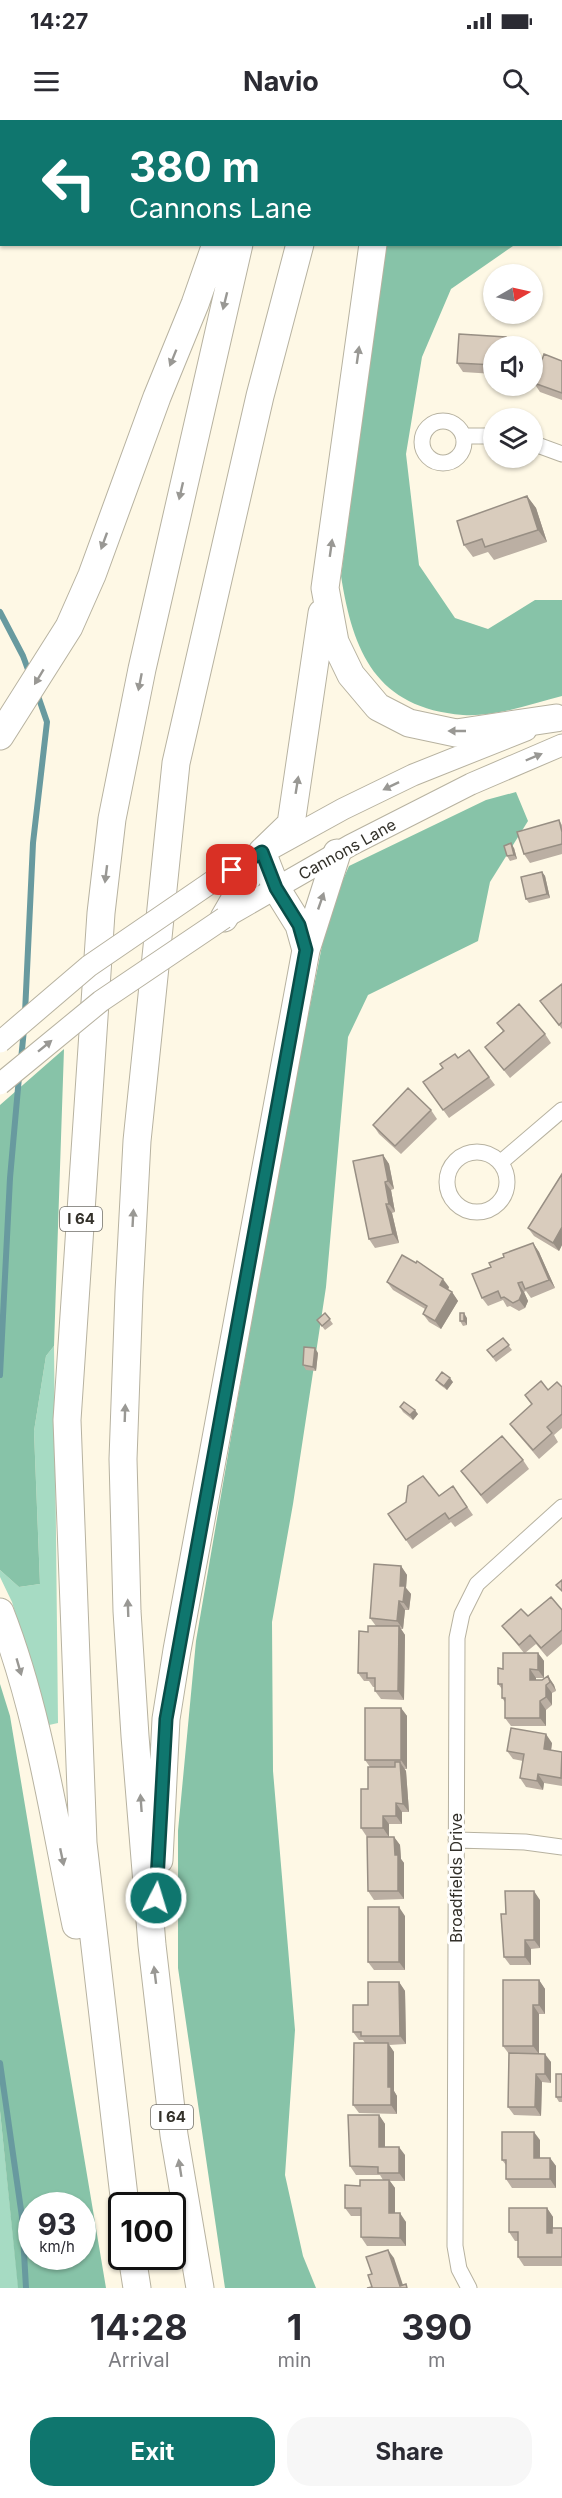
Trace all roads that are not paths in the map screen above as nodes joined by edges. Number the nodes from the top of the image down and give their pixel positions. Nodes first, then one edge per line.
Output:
1 (215, 246) edge
2 (238, 246) edge
3 (299, 246) edge
4 (373, 246) edge
5 (463, 436) dead end
6 (483, 436) edge
7 (543, 447) edge
8 (562, 454) edge
9 (326, 588) junction
10 (561, 717) edge
11 (0, 736) edge
12 (562, 745) edge
13 (262, 852) junction
14 (337, 853) junction
15 (276, 888) junction
16 (224, 918) junction
17 (306, 950) junction
18 (0, 1042) edge
19 (0, 1083) edge
20 (562, 1110) edge
21 (500, 1163) junction
22 (562, 1507) edge
23 (0, 1612) edge
24 (456, 1840) junction
25 (562, 1847) edge
26 (152, 1945) junction
27 (111, 2094) junction
28 (123, 2192) edge
29 (134, 2270) edge
30 (137, 2288) edge
31 (200, 2288) edge
32 (469, 2288) edge

1 -> 11 highway
2 -> 27 highway, I 64
26 -> 3 highway, I 64
9 -> 4 highway
5 - 6 street
7 - 8 street
10 -> 9 highway
13 -> 9 highway
10 -> 13 main road
14 -> 12 main road, Cannons Lane
13 - 15 highway
13 - 16 highway
13 - 18 main road, bridge
14 - 15 main road, Cannons Lane
17 -> 14 highway
15 - 16 main road, Cannons Lane
15 - 17 highway
19 -> 16 main road, Cannons Lane, bridge
17 - 26 highway
20 - 21 street
21 - 21 street
22 - 24 street, Broadfields Drive
23 -> 27 highway
24 - 25 street
24 - 32 street, Broadfields Drive
31 -> 26 highway, I 64
27 - 28 highway, I 64
29 - 30 highway

